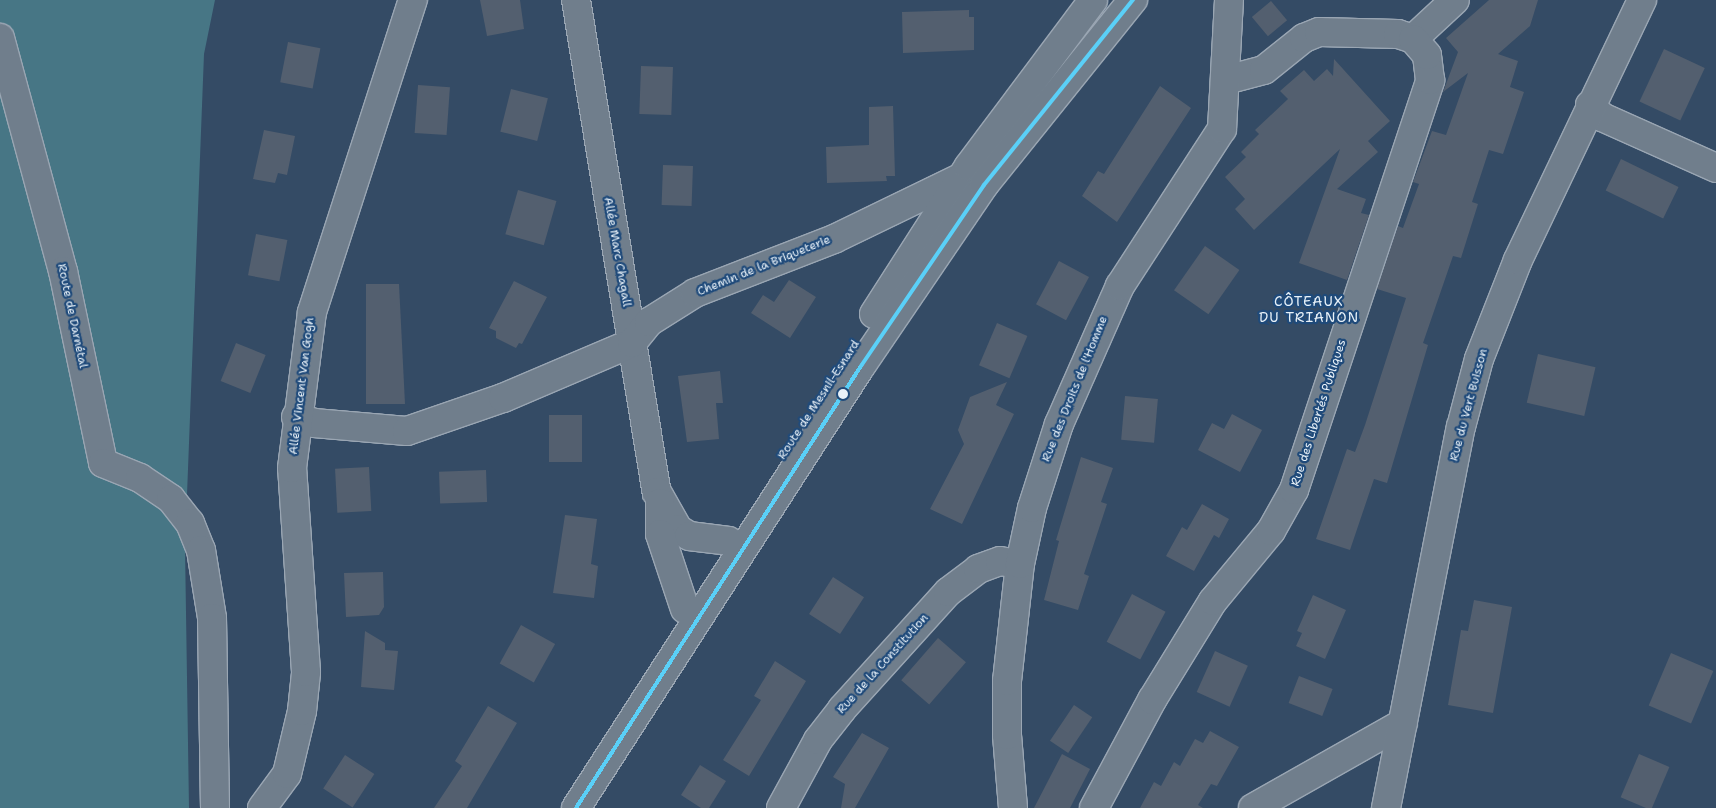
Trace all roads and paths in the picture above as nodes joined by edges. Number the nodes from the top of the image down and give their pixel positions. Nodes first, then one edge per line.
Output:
1 (413, 0) edge
2 (576, 0) edge
3 (1093, 0) edge
4 (1133, 0) edge
5 (1229, 0) edge
6 (1455, 0) edge
7 (1642, 0) edge
8 (0, 38) edge
9 (1413, 38) junction
10 (1226, 80) junction
11 (1590, 104) junction
12 (1716, 168) edge
13 (962, 177) junction
14 (632, 343) junction
15 (296, 417) junction
16 (660, 503) junction
17 (729, 541) junction
18 (1020, 564) junction
19 (685, 609) junction
20 (1403, 723) junction
21 (215, 808) edge
22 (262, 808) edge
23 (557, 808) edge
24 (576, 808) edge
25 (781, 808) edge
26 (1013, 808) edge
27 (1094, 808) edge
28 (1253, 808) edge
29 (1386, 808) edge

1 - 15 street, Allée Vincent Van Gogh
2 - 14 street, Allée Marc Chagall
3 - 13 street, Route de Mesnil-Esnard
4 - 24 street, Route de Mesnil-Esnard
5 - 10 street, Rue des Droits de l'Homme
6 - 9 street
7 - 11 street, Rue du Vert Buisson
8 - 21 street, Route de Darnétal
9 - 10 street
9 - 27 street, Rue des Libertés Publiques
10 - 18 street, Rue des Droits de l'Homme
11 - 12 street
11 - 20 street, Rue du Vert Buisson
13 - 14 street, Chemin de la Briqueterie
13 - 17 street, Route de Mesnil-Esnard
14 - 15 street, Chemin de la Briqueterie
14 - 16 street, Allée Marc Chagall
15 - 22 street, Allée Vincent Van Gogh
16 - 17 street
16 - 19 street
17 - 19 street, Route de Mesnil-Esnard
18 - 25 street, Rue de la Constitution
18 - 26 street, Rue des Droits de l'Homme
19 - 23 street, Route de Mesnil-Esnard
20 - 28 street
20 - 29 street, Rue du Vert Buisson

